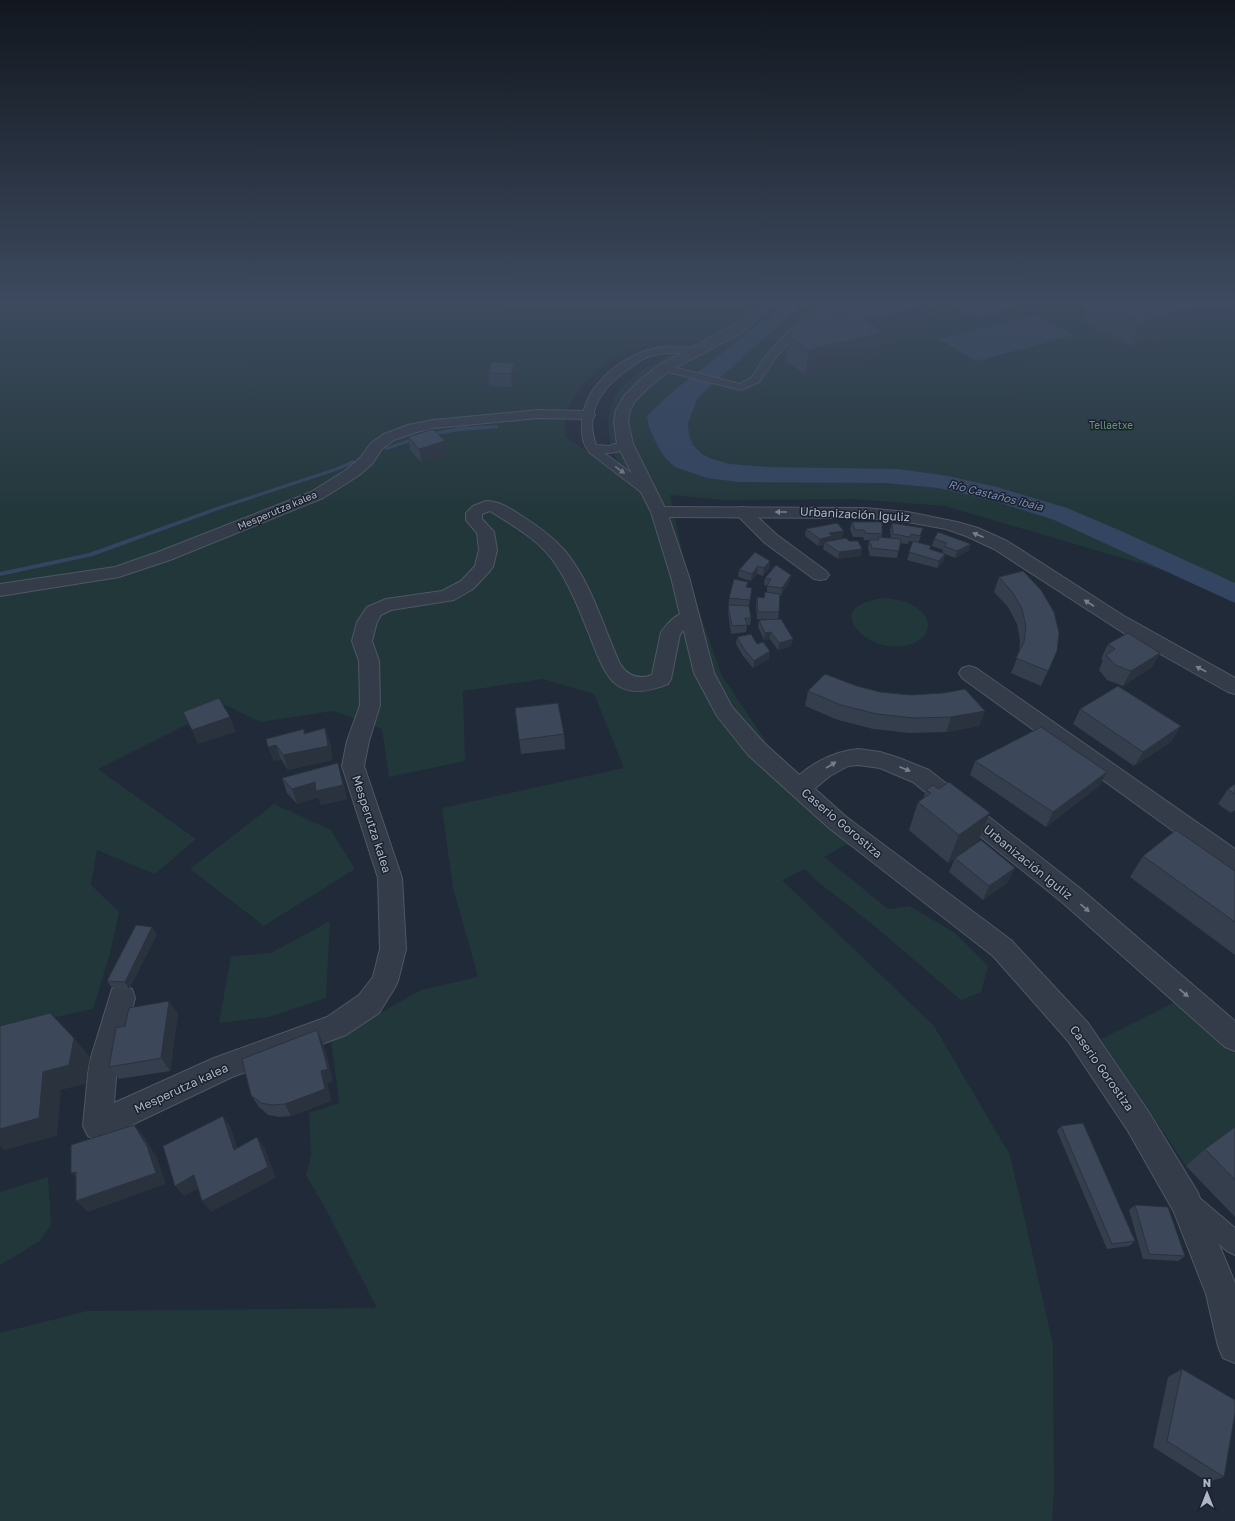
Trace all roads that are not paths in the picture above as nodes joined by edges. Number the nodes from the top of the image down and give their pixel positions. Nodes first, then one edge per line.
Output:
1 (618, 372) edge
2 (659, 372) edge
3 (684, 372) edge
4 (761, 372) edge
5 (588, 415) junction
6 (625, 444) junction
7 (592, 448) junction
8 (649, 492) junction
9 (659, 512) junction
10 (742, 512) junction
11 (820, 575) dead end
12 (0, 590) edge
13 (689, 616) junction
14 (968, 673) dead end
15 (1235, 687) edge
16 (800, 788) junction
17 (1235, 862) edge
18 (122, 998) dead end
19 (1235, 1038) edge
20 (1186, 1202) junction
21 (1235, 1243) edge
22 (1235, 1346) edge

1 - 5 lane
2 - 6 street, Caserio Gorostiza
3 - 4 lane
5 - 7 lane
5 - 12 street, Mesperutza kalea
6 - 7 lane
6 - 8 street, Caserio Gorostiza
7 -> 8 lane
8 - 9 street, Caserio Gorostiza
9 - 10 street, Urbanización Iguliz
9 - 13 street, Caserio Gorostiza
10 - 11 street
15 -> 10 street, Urbanización Iguliz
13 - 16 street, Caserio Gorostiza
13 - 18 street, Mesperutza kalea
14 - 17 street
16 -> 19 street, Urbanización Iguliz
16 - 20 street, Caserio Gorostiza
20 - 21 lane
20 - 22 street, Caserio Gorostiza

